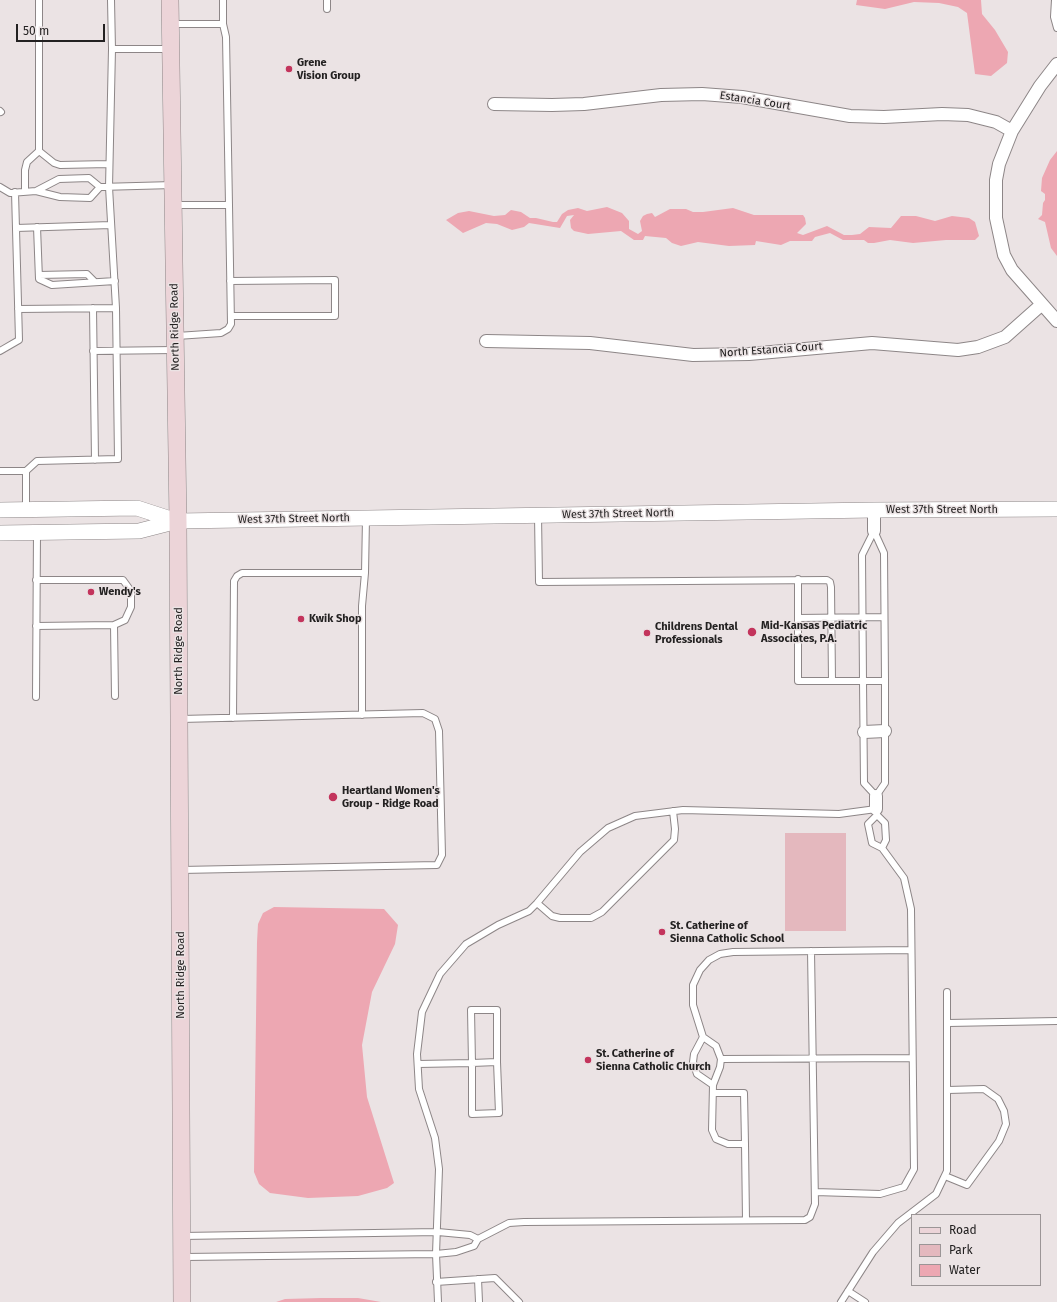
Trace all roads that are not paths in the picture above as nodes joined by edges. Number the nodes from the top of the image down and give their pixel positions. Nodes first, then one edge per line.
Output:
1 (39, 0) edge
2 (111, 0) edge
3 (170, 0) edge
4 (223, 0) edge
5 (327, 0) edge
6 (1055, 0) edge
7 (327, 9) dead end
8 (170, 24) junction
9 (223, 24) junction
10 (1057, 28) edge
11 (112, 49) junction
12 (171, 49) junction
13 (1057, 64) edge
14 (494, 104) dead end
15 (1012, 131) junction
16 (39, 151) junction
17 (109, 164) junction
18 (173, 185) junction
19 (0, 187) edge
20 (100, 187) junction
21 (109, 187) junction
22 (36, 190) junction
23 (25, 191) junction
24 (15, 192) junction
25 (173, 205) junction
26 (229, 205) junction
27 (111, 225) junction
28 (37, 227) junction
29 (16, 228) junction
30 (39, 275) junction
31 (115, 281) junction
32 (230, 281) junction
33 (95, 282) junction
34 (1041, 304) junction
35 (93, 308) junction
36 (116, 308) junction
37 (18, 309) junction
38 (231, 316) junction
39 (1057, 321) edge
40 (486, 341) dead end
41 (176, 343) junction
42 (0, 351) edge
43 (93, 351) junction
44 (117, 351) junction
45 (95, 460) junction
46 (0, 471) edge
47 (26, 471) junction
48 (1057, 509) edge
49 (0, 510) edge
50 (26, 510) junction
51 (874, 510) junction
52 (538, 515) junction
53 (366, 518) junction
54 (178, 521) junction
55 (874, 531) junction
56 (37, 532) junction
57 (0, 533) edge
58 (365, 572) junction
59 (798, 579) junction
60 (36, 580) junction
61 (864, 617) junction
62 (884, 617) junction
63 (798, 618) junction
64 (832, 618) junction
65 (114, 625) junction
66 (36, 626) junction
67 (832, 681) junction
68 (863, 681) junction
69 (885, 681) junction
70 (115, 696) dead end
71 (36, 697) dead end
72 (362, 715) junction
73 (233, 718) junction
74 (180, 719) junction
75 (864, 732) junction
76 (885, 732) junction
77 (876, 796) junction
78 (673, 811) junction
79 (876, 812) junction
80 (882, 848) junction
81 (180, 870) junction
82 (537, 903) junction
83 (911, 950) junction
84 (811, 951) junction
85 (947, 992) dead end
86 (1057, 1021) edge
87 (948, 1023) junction
88 (703, 1037) junction
89 (721, 1058) junction
90 (812, 1058) junction
91 (912, 1058) junction
92 (497, 1062) junction
93 (472, 1063) junction
94 (418, 1064) junction
95 (713, 1085) junction
96 (948, 1090) junction
97 (713, 1093) junction
98 (745, 1144) junction
99 (945, 1176) junction
100 (815, 1192) junction
101 (746, 1220) junction
102 (438, 1232) junction
103 (182, 1236) junction
104 (478, 1239) junction
105 (436, 1254) junction
106 (182, 1257) junction
107 (478, 1279) junction
108 (436, 1282) junction
109 (848, 1291) junction
110 (182, 1302) edge
111 (438, 1302) edge
112 (479, 1302) edge
113 (519, 1302) edge
114 (841, 1302) edge
115 (865, 1302) edge

1 - 16 lane
2 - 11 lane
3 - 8 main road, North Ridge Road
4 - 9 lane
5 - 7 lane
6 - 10 lane
8 - 9 lane
8 - 12 main road, North Ridge Road
9 - 26 lane
11 - 12 lane
11 - 17 lane
12 - 18 main road, North Ridge Road
13 - 15 street
14 - 15 street, Estancia Court
15 - 34 street
16 - 17 lane
16 - 23 lane
17 - 21 lane
18 - 21 lane
18 - 25 main road, North Ridge Road
19 - 24 lane
20 - 21 lane
20 - 22 lane
20 - 22 lane
21 - 27 lane
22 - 23 lane
23 - 24 lane
24 - 29 lane
25 - 26 lane
25 - 41 main road, North Ridge Road
26 - 32 lane
27 - 28 lane
27 - 31 lane
28 - 29 lane
28 - 30 lane
29 - 37 lane
30 - 33 lane
30 - 33 lane
31 - 33 lane
31 - 36 lane
32 - 38 lane
32 - 38 lane
34 - 39 street
34 - 40 street, North Estancia Court
35 - 36 lane
35 - 37 lane
35 - 43 lane
36 - 44 lane
37 - 42 lane
38 - 41 lane
41 - 44 lane
41 - 54 main road, North Ridge Road
43 - 44 lane
43 - 45 lane
44 - 45 lane
45 - 47 lane
46 - 47 lane
47 - 50 lane
48 - 51 street, West 37th Street North
49 - 50 street, West 37th Street North
50 - 54 street, West 37th Street North
51 - 52 street, West 37th Street North
51 - 55 street
52 - 53 street, West 37th Street North
52 - 59 lane
53 - 54 street, West 37th Street North
53 - 58 lane
54 - 56 street, West 37th Street North
54 - 74 main road, North Ridge Road
55 - 61 lane
55 - 62 lane
56 - 57 street, West 37th Street North
56 - 60 lane
58 - 72 lane
58 - 73 lane
59 - 63 lane
59 - 64 lane
60 - 65 lane
60 - 66 lane
61 - 62 lane
61 - 64 lane
61 - 68 lane
62 - 69 lane
63 - 64 lane
63 - 67 lane
64 - 67 lane
65 - 66 lane
65 - 70 lane
66 - 71 lane
67 - 68 lane
68 - 69 lane
68 - 75 lane
69 - 76 lane
72 - 73 lane
72 - 81 lane
73 - 74 lane
74 - 81 main road, North Ridge Road
75 - 76 street
75 - 77 lane
76 - 77 lane
77 - 79 street
78 - 79 lane
78 - 82 lane
78 - 82 lane
79 - 80 lane
79 - 80 lane
80 - 83 lane
81 - 103 main road, North Ridge Road
82 - 94 lane
83 - 84 lane
83 - 91 lane
84 - 88 lane
84 - 90 lane
85 - 87 lane
86 - 87 lane
87 - 96 lane
88 - 89 lane
88 - 95 lane
89 - 90 lane
89 - 95 lane
90 - 91 lane
90 - 100 lane
91 - 100 lane
92 - 93 lane
92 - 93 lane
92 - 93 lane
93 - 94 lane
94 - 102 lane
95 - 97 lane
96 - 99 lane
96 - 99 lane
97 - 98 lane
97 - 98 lane
98 - 101 lane
99 - 109 lane
100 - 101 lane
101 - 104 lane
102 - 103 lane
102 - 104 lane
102 - 105 lane
103 - 106 main road, North Ridge Road
104 - 105 lane
105 - 106 lane
105 - 108 lane
106 - 110 main road, North Ridge Road
107 - 108 lane
107 - 112 lane
107 - 113 lane
108 - 111 lane
109 - 114 lane
109 - 115 lane

